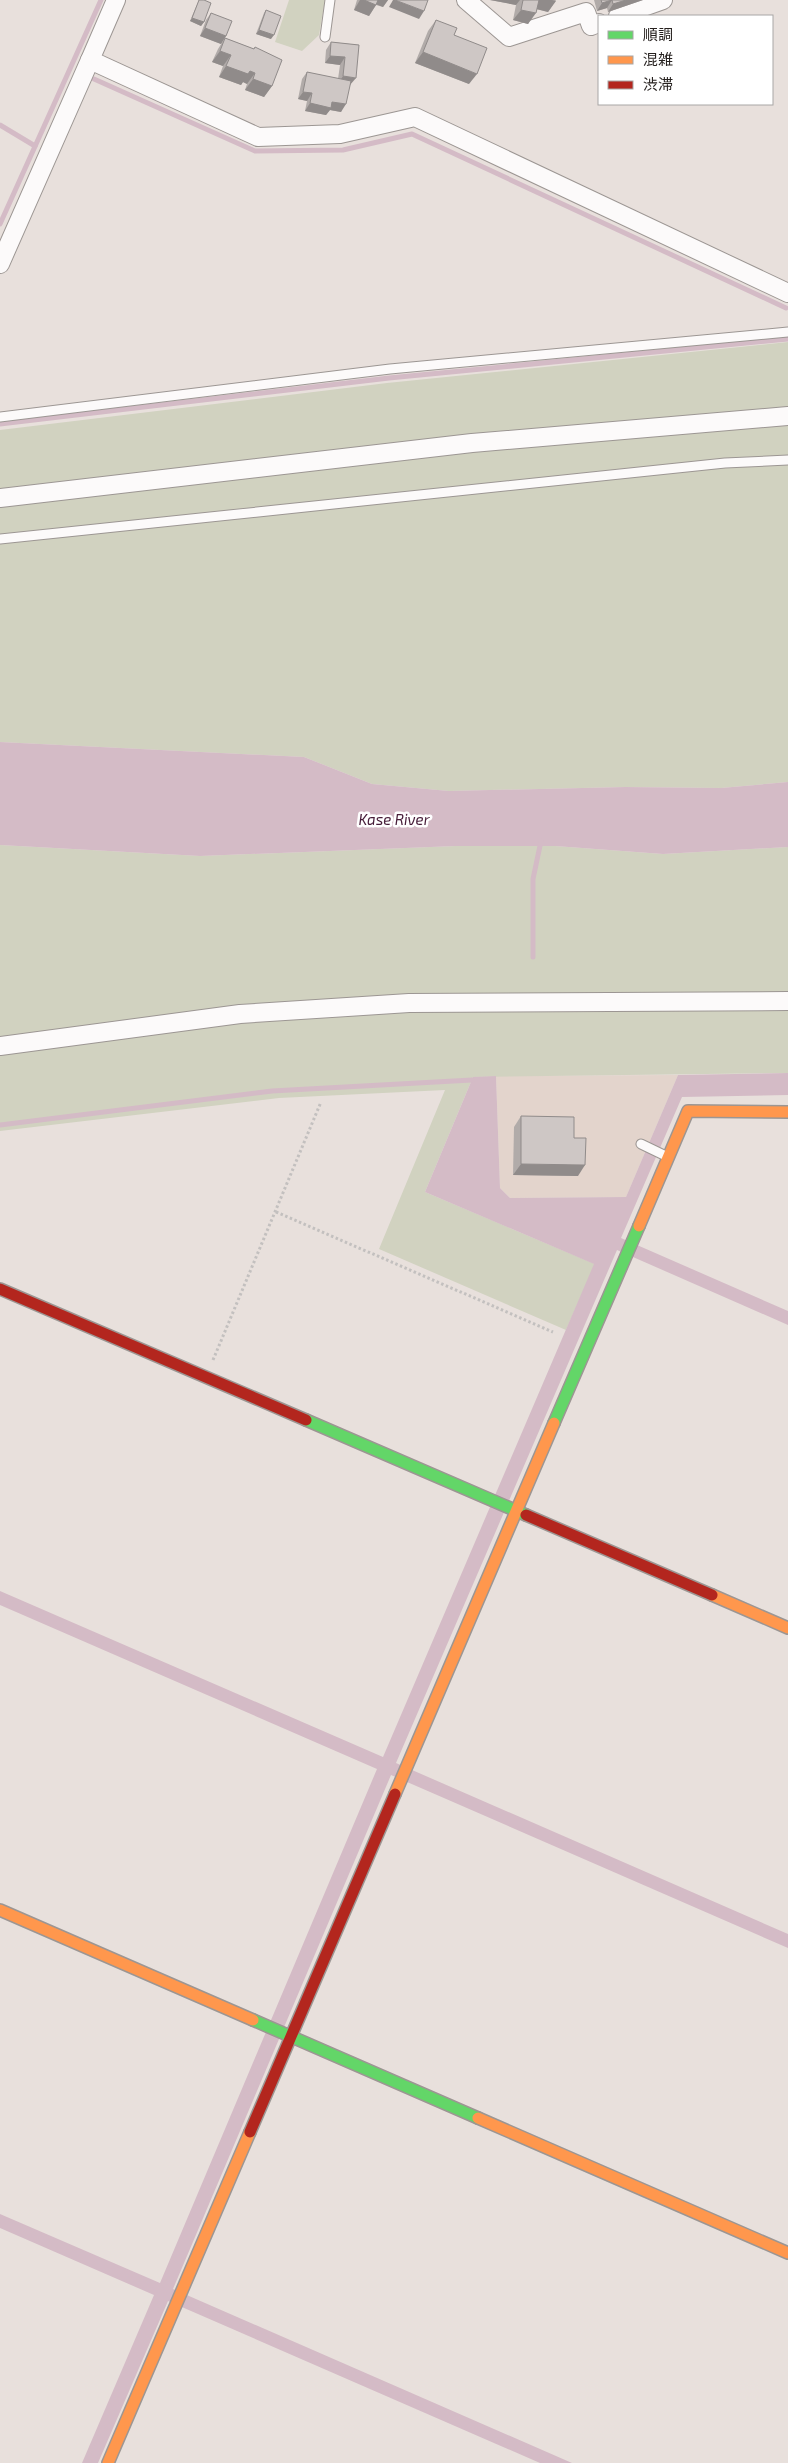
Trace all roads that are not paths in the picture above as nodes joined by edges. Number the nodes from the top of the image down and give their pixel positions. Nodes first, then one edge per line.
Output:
1 (116, 0) edge
2 (330, 0) edge
3 (466, 0) edge
4 (663, 0) edge
5 (621, 15) edge
6 (598, 23) edge
7 (325, 37) dead end
8 (90, 60) junction
9 (0, 264) edge
10 (788, 293) edge
11 (788, 332) edge
12 (788, 416) edge
13 (0, 417) edge
14 (788, 460) edge
15 (0, 498) edge
16 (0, 539) edge
17 (788, 1001) edge
18 (0, 1046) edge
19 (788, 1112) edge
20 (641, 1144) dead end
21 (668, 1157) junction
22 (0, 1289) edge
23 (517, 1511) junction
24 (788, 1628) edge
25 (0, 1910) edge
26 (291, 2037) junction
27 (788, 2253) edge
28 (108, 2463) edge

1 - 8 street
2 - 7 lane
3 - 6 street
4 - 5 street
8 - 9 street
8 - 10 street
11 - 13 lane
12 - 15 street
14 - 16 lane
17 - 18 street
19 - 21 street
20 - 21 lane
21 - 23 street
22 - 23 street
23 - 24 street
23 - 26 street
25 - 26 street
26 - 27 street
26 - 28 street

